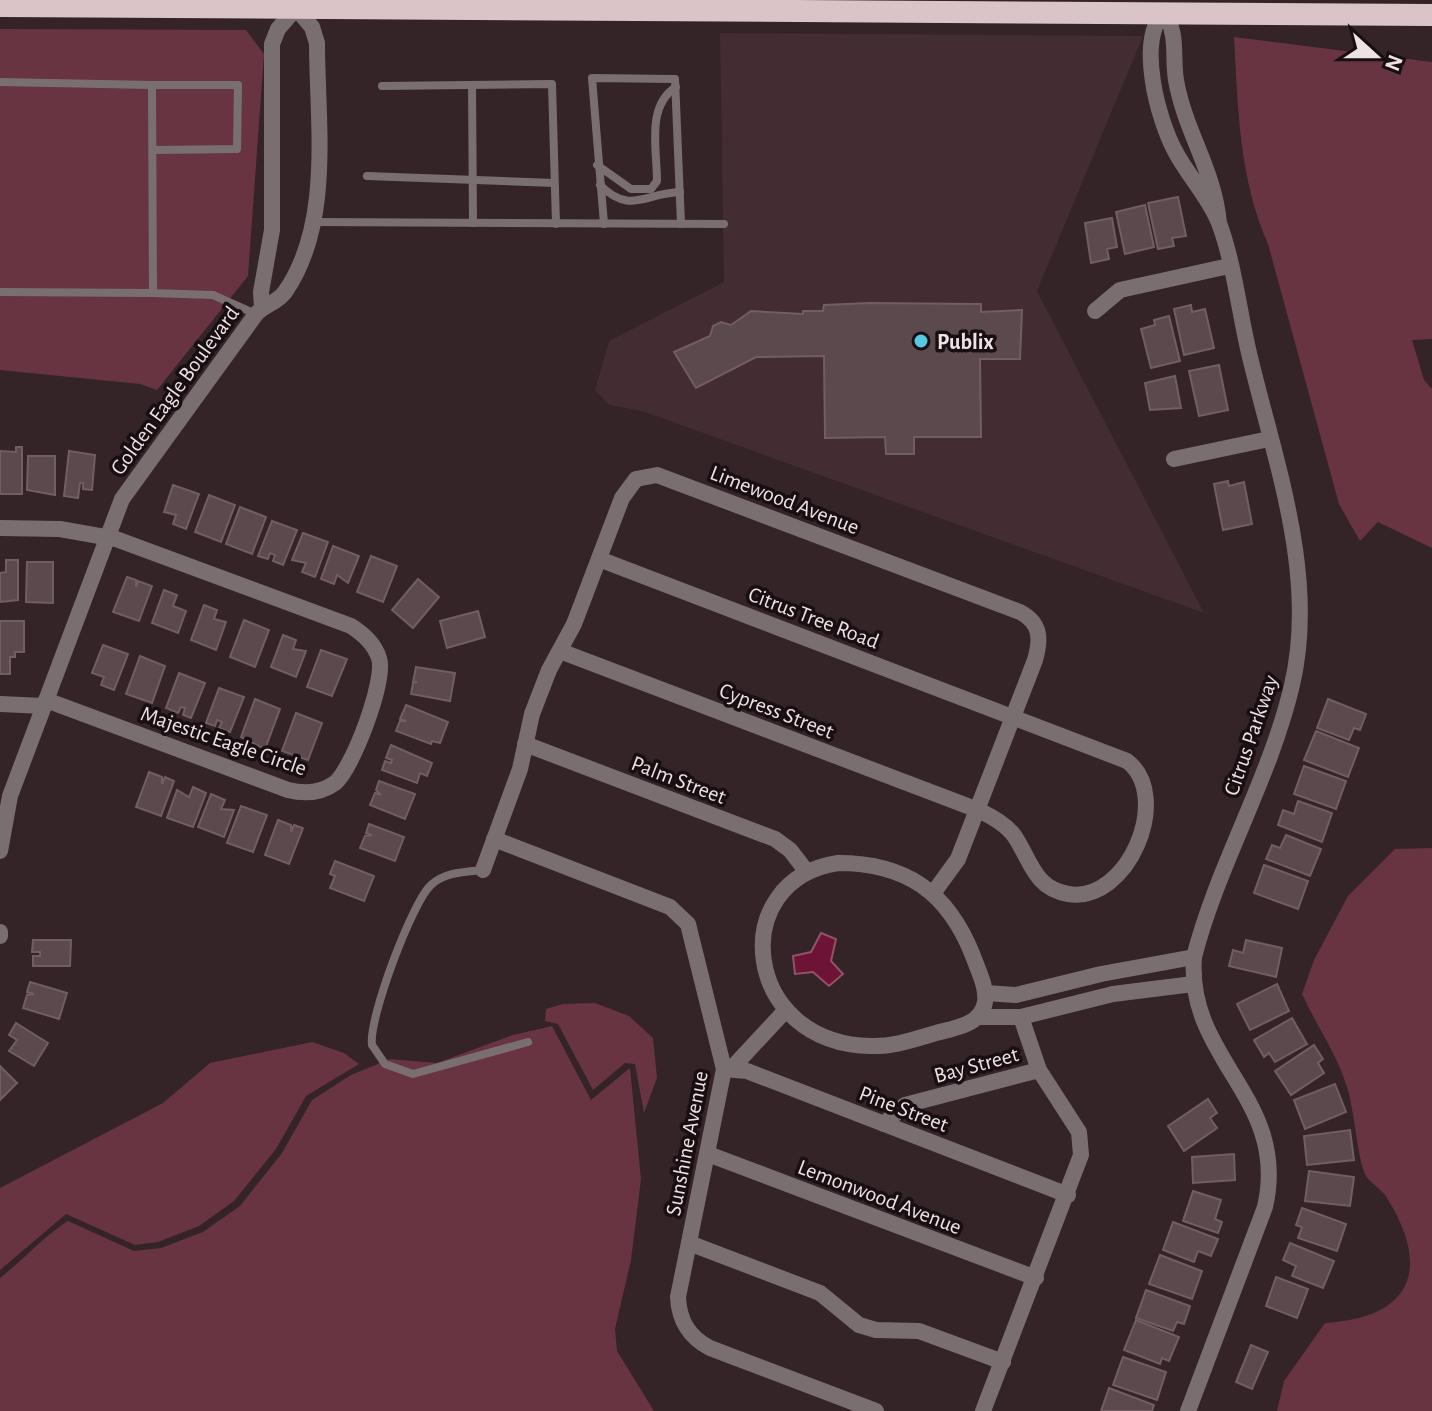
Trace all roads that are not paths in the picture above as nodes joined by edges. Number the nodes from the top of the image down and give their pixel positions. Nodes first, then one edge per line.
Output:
1 (296, 4) edge
2 (0, 6) edge
3 (1168, 7) edge
4 (1432, 15) edge
5 (0, 82) edge
6 (152, 85) junction
7 (472, 85) junction
8 (382, 86) dead end
9 (676, 87) junction
10 (1195, 141) junction
11 (154, 150) junction
12 (1175, 152) junction
13 (597, 165) junction
14 (367, 176) dead end
15 (473, 180) junction
16 (554, 183) junction
17 (600, 184) junction
18 (680, 192) junction
19 (312, 222) junction
20 (473, 223) junction
21 (1219, 223) junction
22 (556, 224) junction
23 (604, 224) junction
24 (681, 224) junction
25 (724, 224) dead end
26 (1229, 266) junction
27 (0, 292) edge
28 (153, 293) junction
29 (259, 311) junction
30 (1095, 311) dead end
31 (1269, 439) junction
32 (1174, 459) dead end
33 (0, 528) edge
34 (106, 536) junction
35 (599, 559) junction
36 (560, 651) junction
37 (45, 703) junction
38 (0, 704) edge
39 (1013, 717) junction
40 (525, 744) junction
41 (978, 810) junction
42 (494, 839) junction
43 (0, 851) edge
44 (483, 870) joint
45 (807, 872) junction
46 (934, 892) junction
47 (1194, 957) junction
48 (1092, 976) junction
49 (1193, 984) junction
50 (985, 993) junction
51 (1100, 996) junction
52 (785, 1011) junction
53 (978, 1017) junction
54 (1021, 1017) junction
55 (528, 1042) dead end
56 (728, 1068) junction
57 (1039, 1070) junction
58 (884, 1124) junction
59 (708, 1154) junction
60 (1068, 1195) junction
61 (689, 1243) junction
62 (1036, 1278) junction
63 (1003, 1362) junction
64 (876, 1411) edge
65 (983, 1411) edge
66 (1188, 1411) edge

1 - 2 highway
1 - 3 highway
1 - 19 street, Golden Eagle Boulevard
1 - 29 street
3 - 4 highway
3 - 10 street
3 - 12 street, Citrus Parkway
5 - 6 lane
6 - 11 lane
6 - 11 lane
7 - 8 lane
7 - 15 lane
7 - 16 lane
9 - 13 lane
9 - 13 lane
9 - 18 lane
10 - 12 street
10 - 21 street
11 - 28 lane
12 - 21 street, Citrus Parkway
13 - 17 lane
14 - 15 lane
15 - 16 lane
15 - 20 lane
16 - 22 lane
17 - 18 lane
17 - 23 lane
18 - 24 lane
19 - 20 lane
19 - 29 street, Golden Eagle Boulevard
20 - 22 lane
21 - 26 street, Citrus Parkway
22 - 23 lane
23 - 24 lane
24 - 25 lane
26 - 30 street
26 - 31 street, Citrus Parkway
27 - 28 lane
28 - 29 lane
29 - 34 street, Golden Eagle Boulevard
31 - 32 street
31 - 47 street, Citrus Parkway
33 - 34 street, Majestic Eagle Circle
34 - 37 street, Golden Eagle Boulevard
34 - 37 street, Majestic Eagle Circle
35 - 36 street, Limewood Avenue
35 - 39 street, Citrus Tree Road
35 - 39 street, Limewood Avenue
36 - 40 street, Limewood Avenue
36 - 41 street, Cypress Street
37 - 38 street, Majestic Eagle Circle
37 - 43 street, Golden Eagle Boulevard
39 - 41 street, Limewood Avenue
39 - 41 street, Citrus Tree Road
40 - 42 street, Limewood Avenue
40 - 45 street, Palm Street
41 - 46 street, Limewood Avenue
42 - 44 street, Limewood Avenue
42 - 56 street, Sunshine Avenue
44 - 55 lane
45 - 46 street
45 - 52 street
46 - 50 street
47 - 48 street
47 - 49 street, Citrus Parkway
48 - 50 street
48 - 51 street
49 - 51 street
49 - 66 street, Citrus Parkway
50 - 53 street
51 - 54 street
52 - 53 street
52 - 56 street
53 - 54 street
54 - 57 street
56 - 58 street, Pine Street
56 - 59 street, Sunshine Avenue
57 - 58 street, Bay Street
57 - 60 street
58 - 60 street, Pine Street
59 - 61 street, Sunshine Avenue
59 - 62 street, Lemonwood Avenue
60 - 62 street
61 - 63 street
61 - 64 street, Sunshine Avenue
62 - 63 street
63 - 65 street

